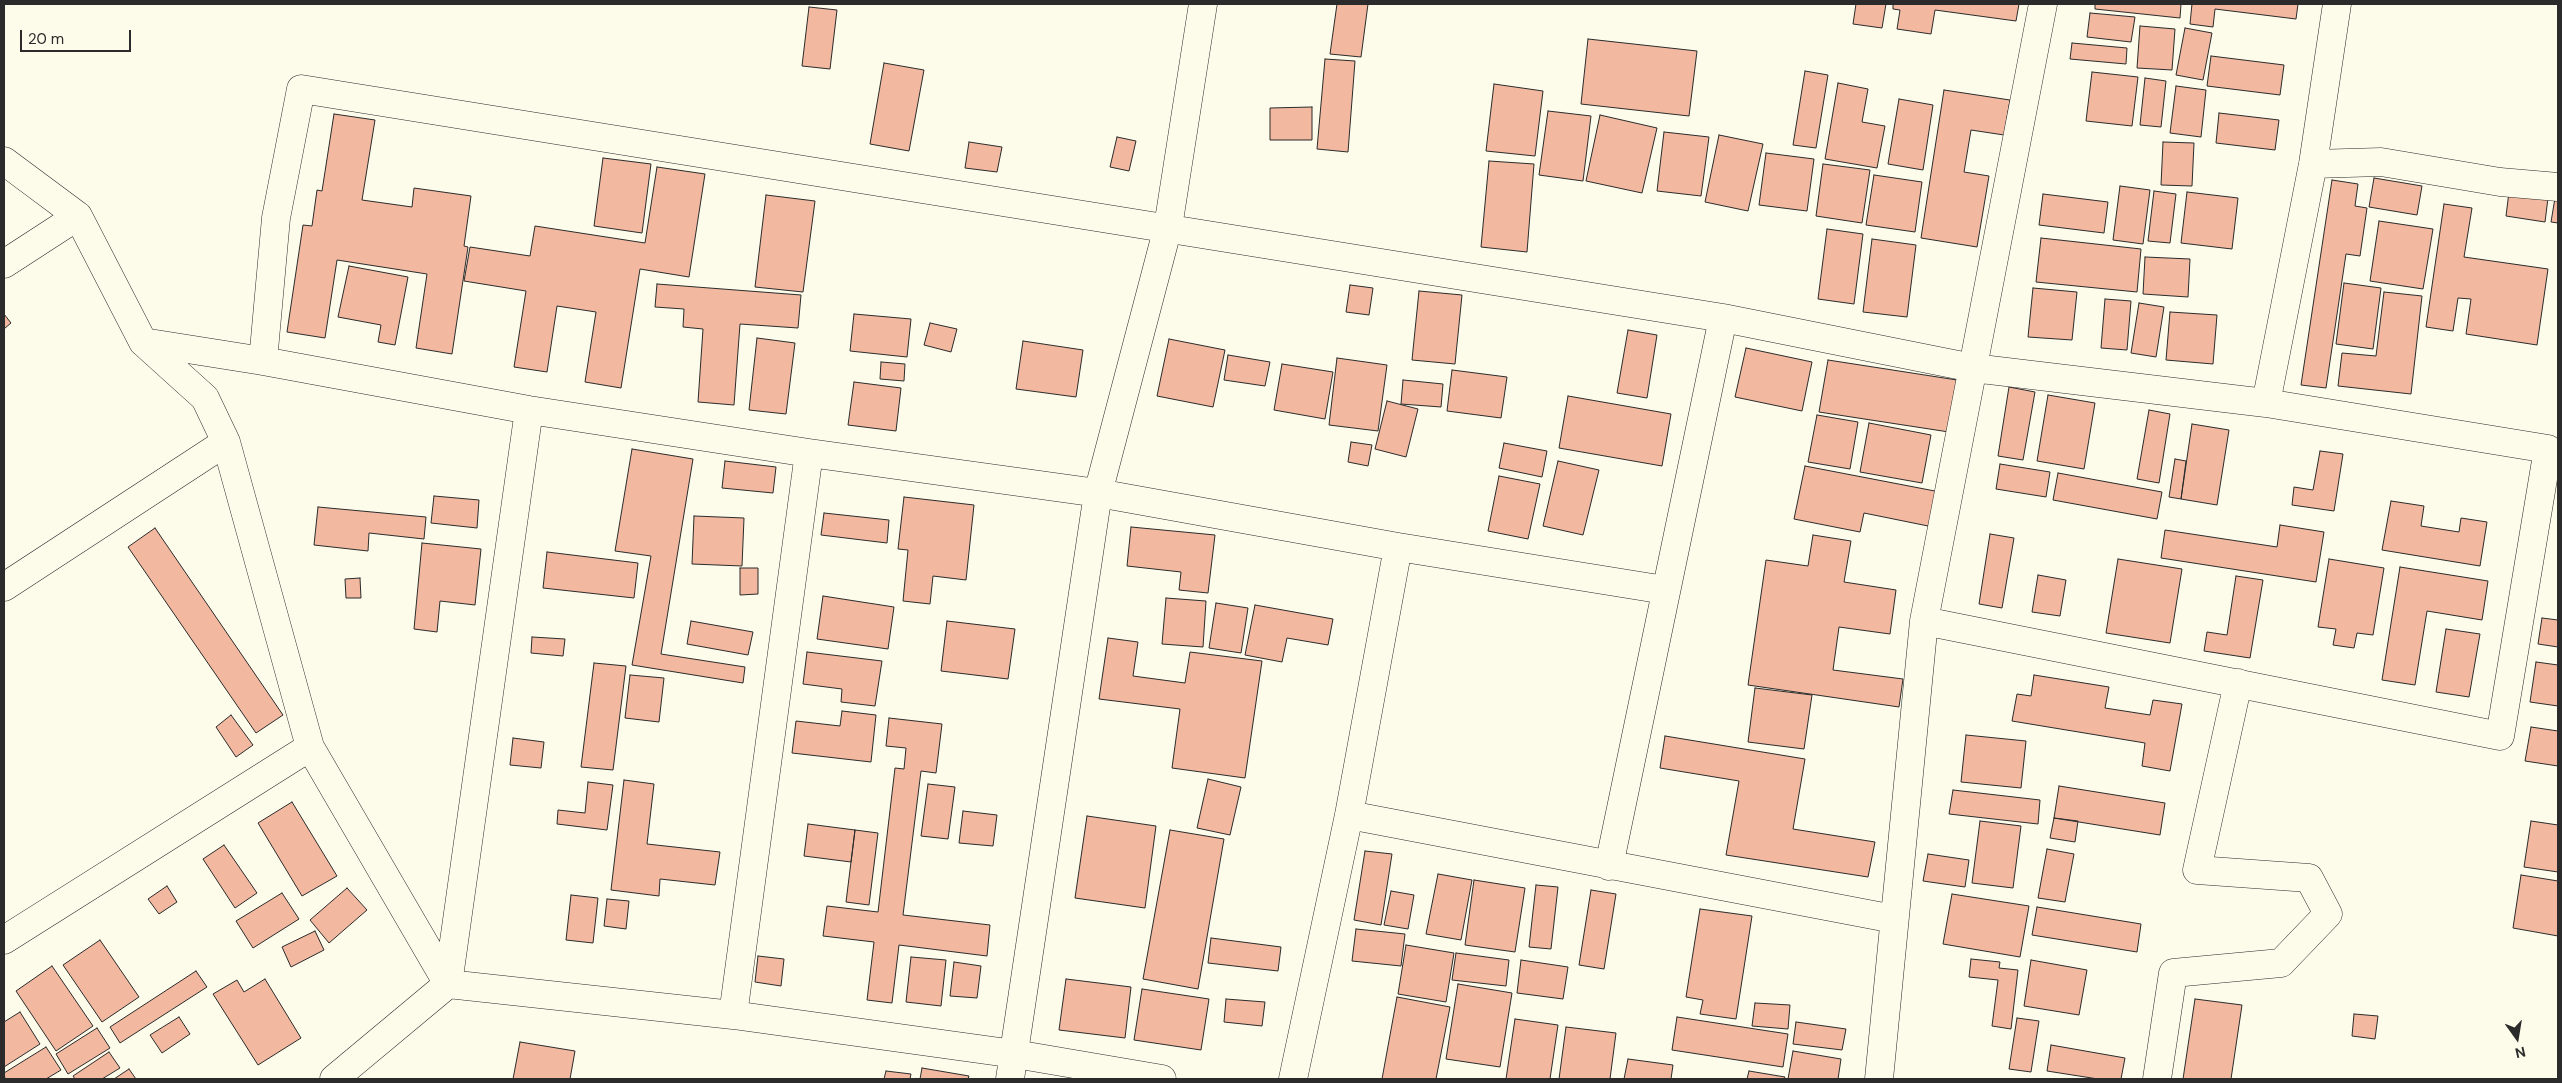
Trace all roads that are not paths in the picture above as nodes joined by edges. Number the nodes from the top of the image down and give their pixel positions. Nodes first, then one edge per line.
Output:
1 (1203, 4) edge
2 (2043, 4) edge
3 (2337, 4) edge
4 (4, 161) edge
5 (2314, 164) junction
6 (2558, 187) edge
7 (78, 216) junction
8 (1168, 227) junction
9 (4, 264) edge
10 (1723, 318) junction
11 (143, 342) junction
12 (263, 362) junction
13 (1973, 368) junction
14 (2266, 404) junction
15 (529, 410) junction
16 (226, 442) junction
17 (809, 453) junction
18 (1098, 493) junction
19 (1398, 547) junction
20 (4, 587) edge
21 (1665, 590) junction
22 (1924, 621) junction
23 (2238, 683) junction
24 (310, 747) junction
25 (1349, 816) junction
26 (1609, 866) junction
27 (1894, 918) junction
28 (4, 940) edge
29 (448, 984) junction
30 (733, 1015) junction
31 (1013, 1066) edge
32 (334, 1079) edge
33 (1162, 1079) edge
34 (1293, 1079) edge
35 (1879, 1079) edge
36 (2156, 1079) edge

1 - 8 street
2 - 13 street
3 - 5 street
4 - 7 street
5 - 6 street
5 - 14 street
7 - 9 street
7 - 11 street
8 - 10 street
8 - 12 street
8 - 18 street
10 - 13 street
10 - 21 street
11 - 12 street
11 - 16 street
12 - 15 street
13 - 14 street
13 - 22 street
14 - 23 street
15 - 17 street
15 - 29 street
16 - 20 street
16 - 24 street
17 - 18 street
17 - 30 street
18 - 19 street
18 - 31 street
19 - 21 street
19 - 25 street
21 - 26 street
22 - 23 street
22 - 27 street
23 - 36 street
24 - 28 street
24 - 29 street
25 - 26 street
25 - 34 street
26 - 27 street
27 - 35 street
29 - 30 street
29 - 32 street
30 - 31 street
31 - 33 street

